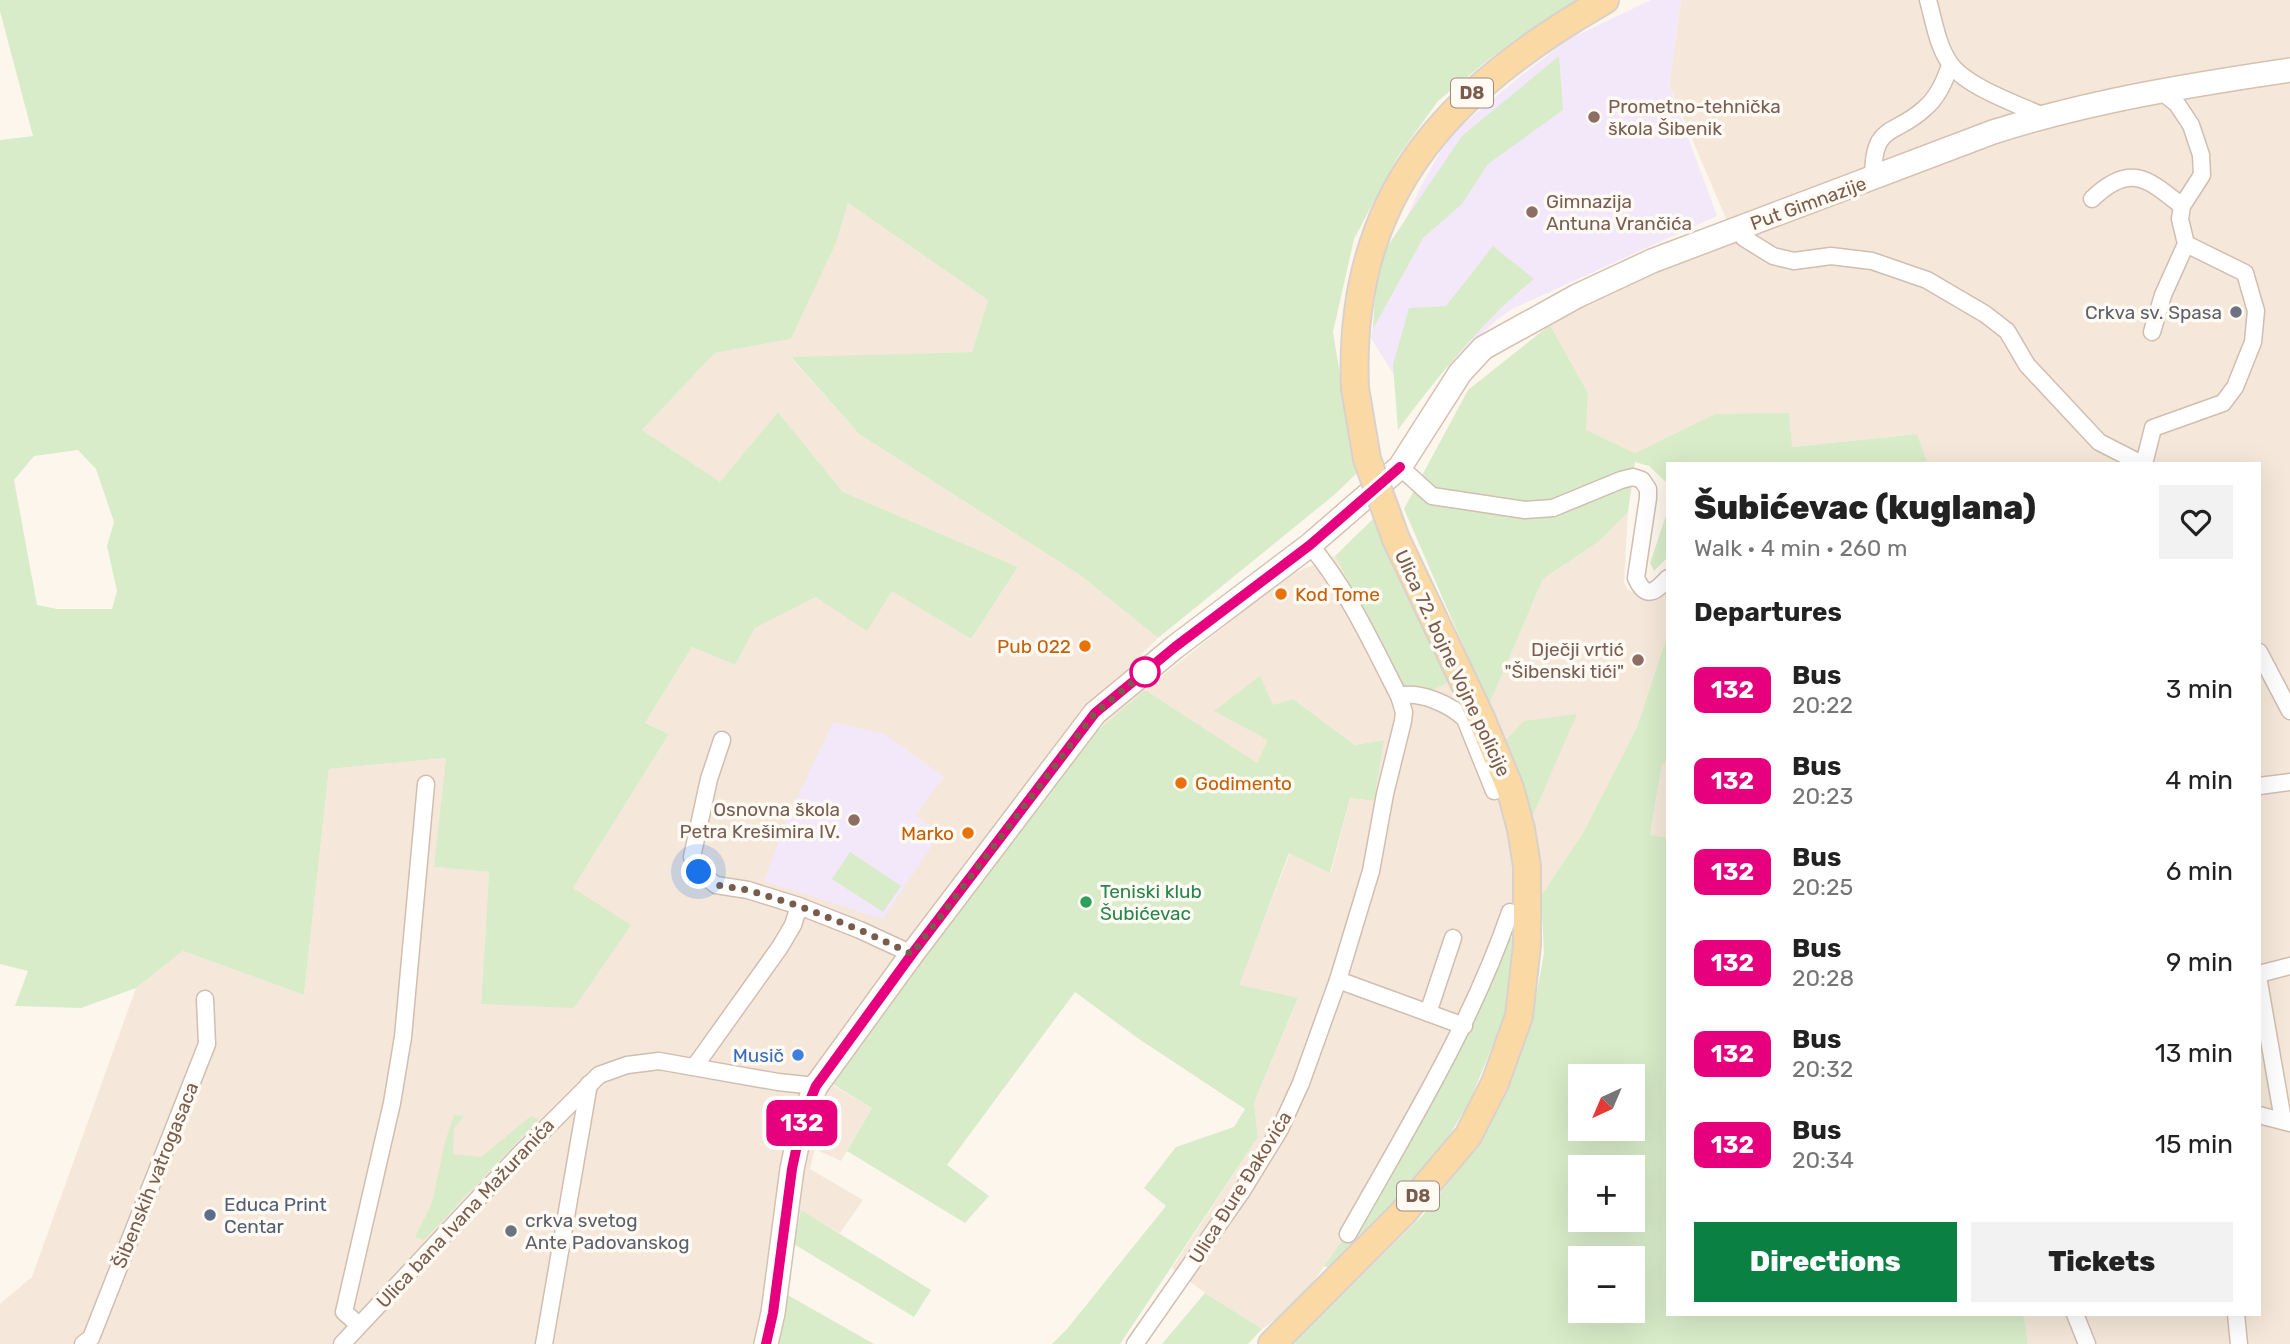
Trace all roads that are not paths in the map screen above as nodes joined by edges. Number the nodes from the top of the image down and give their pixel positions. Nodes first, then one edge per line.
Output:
1 (1605, 0) edge
2 (1928, 0) edge
3 (1950, 65) junction
4 (2290, 70) edge
5 (2160, 90) junction
6 (2043, 116) junction
7 (1873, 179) junction
8 (2092, 199) dead end
9 (2182, 206) junction
10 (1738, 228) junction
11 (2186, 244) junction
12 (2151, 332) dead end
13 (2139, 462) edge
14 (2144, 462) edge
15 (1400, 467) junction
16 (1310, 545) junction
17 (1666, 580) edge
18 (2261, 656) edge
19 (1399, 696) junction
20 (2290, 711) edge
21 (722, 740) dead end
22 (2290, 782) edge
23 (426, 783) dead end
24 (2261, 786) edge
25 (1494, 791) dead end
26 (799, 906) junction
27 (1510, 912) dead end
28 (1453, 938) dead end
29 (912, 954) junction
30 (2290, 966) edge
31 (2261, 973) edge
32 (1338, 980) junction
33 (2261, 992) edge
34 (205, 999) dead end
35 (1428, 1013) junction
36 (1464, 1026) junction
37 (695, 1066) junction
38 (589, 1084) junction
39 (816, 1086) junction
40 (2261, 1115) edge
41 (2286, 1121) edge
42 (1348, 1234) dead end
43 (2076, 1316) edge
44 (2232, 1317) edge
45 (359, 1325) junction
46 (83, 1344) edge
47 (342, 1344) edge
48 (544, 1344) edge
49 (766, 1344) edge
50 (1135, 1344) edge
51 (1272, 1344) edge
52 (2087, 1344) edge
53 (2238, 1344) edge

1 - 51 main road, Ulica 72. bojne Vojne policije / D8, bridge
2 - 3 street
3 - 6 street
3 - 7 street
4 - 5 street, Put Gimnazije
5 - 6 street, Put Gimnazije
5 - 9 street
6 - 7 street, Put Gimnazije
7 - 10 street, Put Gimnazije
8 - 9 street
9 - 11 street
10 - 13 street
10 - 15 street, Put Gimnazije
11 - 12 street
11 - 14 street
15 - 16 street, Put Gimnazije
15 - 17 street
16 - 19 street, Ulica Đure Đakovića
16 - 29 street, Put Gimnazije
18 - 20 street
19 - 25 street
19 - 32 street, Ulica Đure Đakovića
21 - 26 street
22 - 24 street
23 - 45 street
26 - 29 street
26 - 37 street
27 - 36 street
28 - 35 street
29 - 39 street, Put Gimnazije
30 - 31 street
32 - 35 street
32 - 50 street, Ulica Đure Đakovića
33 - 41 street
34 - 46 street, Šibenskih vatrogasaca
35 - 36 street
36 - 42 street
37 - 38 street, Ulica bana Ivana Mažuranića
37 - 39 street, Ulica bana Ivana Mažuranića
38 - 45 street, Ulica bana Ivana Mažuranića
38 - 48 street, Ulica bana Ivana Mažuranića
39 - 49 street, Put Gimnazije
40 - 41 street
43 - 52 street
44 - 53 street
45 - 47 street, Ulica bana Ivana Mažuranića

